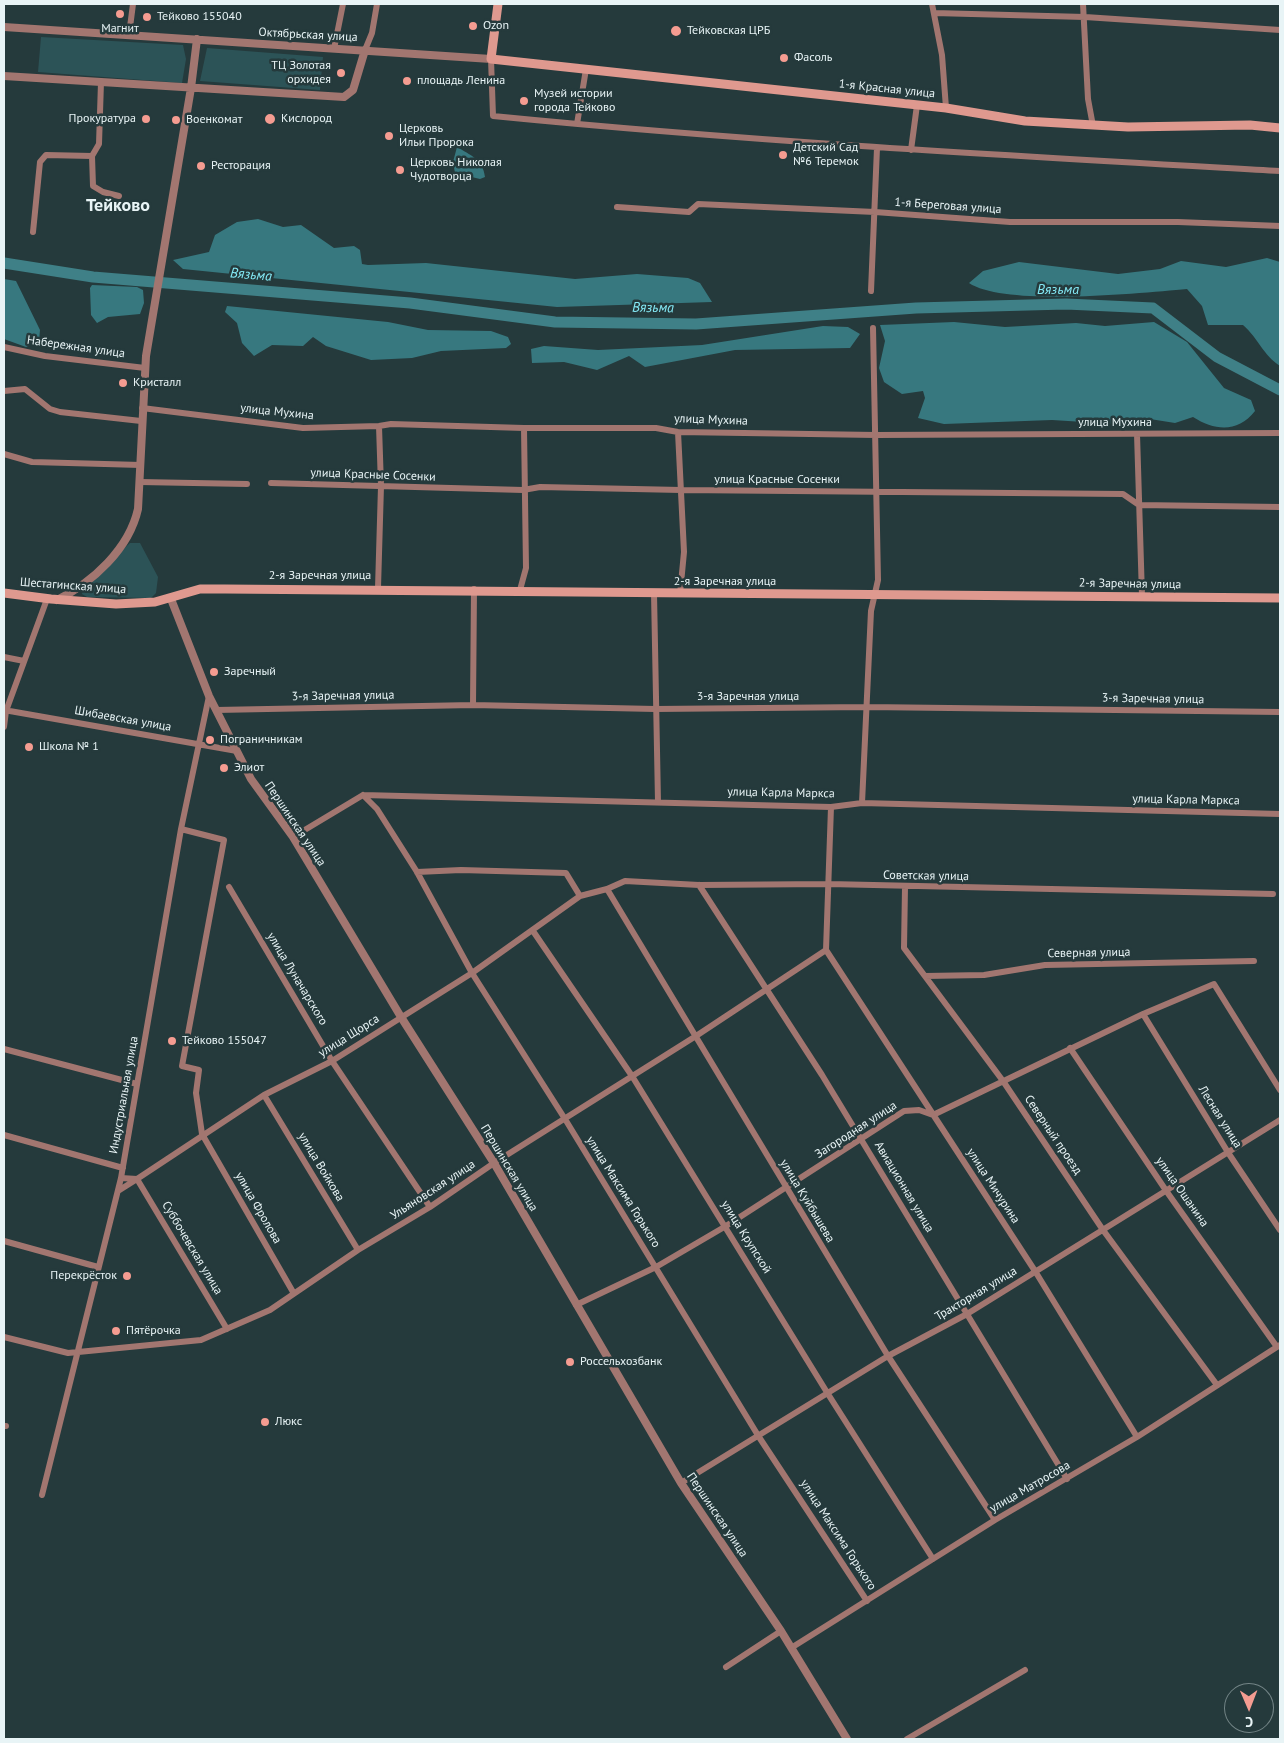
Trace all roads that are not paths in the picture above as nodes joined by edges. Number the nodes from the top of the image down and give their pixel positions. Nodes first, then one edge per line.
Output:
1 (133, 4) edge
2 (343, 4) edge
3 (377, 4) edge
4 (498, 4) edge
5 (932, 4) edge
6 (1083, 4) edge
7 (934, 13) junction
8 (1085, 17) junction
9 (4, 27) edge
10 (1280, 30) edge
11 (130, 35) junction
12 (197, 39) junction
13 (334, 49) junction
14 (365, 50) junction
15 (491, 59) junction
16 (586, 69) junction
17 (4, 76) edge
18 (101, 82) junction
19 (191, 88) junction
20 (917, 105) junction
21 (946, 108) junction
22 (577, 124) junction
23 (1093, 126) junction
24 (1280, 128) edge
25 (877, 148) junction
26 (911, 150) junction
27 (92, 156) junction
28 (1280, 171) edge
29 (119, 196) dead end
30 (617, 207) dead end
31 (875, 212) junction
32 (1280, 226) edge
33 (33, 232) dead end
34 (871, 291) dead end
35 (873, 328) dead end
36 (4, 347) edge
37 (145, 368) junction
38 (4, 391) edge
39 (142, 408) junction
40 (141, 421) junction
41 (379, 426) junction
42 (524, 428) junction
43 (678, 432) junction
44 (1280, 433) edge
45 (1137, 434) junction
46 (876, 435) junction
47 (4, 454) edge
48 (140, 465) junction
49 (140, 482) junction
50 (271, 483) dead end
51 (247, 484) dead end
52 (380, 486) junction
53 (523, 490) junction
54 (681, 490) junction
55 (878, 492) junction
56 (1138, 505) junction
57 (1280, 507) edge
58 (81, 584) junction
59 (378, 588) junction
60 (474, 589) junction
61 (520, 590) junction
62 (4, 593) edge
63 (654, 594) junction
64 (680, 594) junction
65 (874, 594) junction
66 (1142, 596) junction
67 (1280, 598) edge
68 (47, 599) junction
69 (171, 599) junction
70 (58, 600) junction
71 (80, 601) junction
72 (4, 657) edge
73 (24, 661) junction
74 (209, 696) junction
75 (473, 704) junction
76 (867, 707) junction
77 (655, 709) junction
78 (216, 710) junction
79 (5, 711) edge
80 (1280, 712) edge
81 (4, 727) edge
82 (198, 744) junction
83 (237, 751) junction
84 (363, 795) junction
85 (658, 802) junction
86 (862, 803) junction
87 (831, 807) junction
88 (1280, 814) edge
89 (181, 829) junction
90 (293, 837) junction
91 (417, 872) junction
92 (829, 884) junction
93 (699, 885) junction
94 (905, 886) junction
95 (229, 887) dead end
96 (607, 889) junction
97 (1273, 894) dead end
98 (580, 896) junction
99 (532, 932) junction
100 (826, 950) junction
101 (1254, 961) dead end
102 (472, 973) junction
103 (925, 976) junction
104 (768, 990) junction
105 (1143, 1014) junction
106 (401, 1017) junction
107 (696, 1036) junction
108 (1070, 1048) junction
109 (4, 1049) edge
110 (332, 1061) junction
111 (632, 1076) junction
112 (1003, 1081) junction
113 (137, 1084) junction
114 (1280, 1090) edge
115 (264, 1095) junction
116 (933, 1115) junction
117 (565, 1119) junction
118 (1280, 1120) edge
119 (202, 1134) junction
120 (4, 1135) edge
121 (862, 1139) junction
122 (1228, 1152) junction
123 (494, 1163) junction
124 (123, 1168) junction
125 (121, 1178) junction
126 (137, 1179) junction
127 (786, 1189) junction
128 (118, 1191) junction
129 (1167, 1192) junction
130 (430, 1207) junction
131 (726, 1226) junction
132 (1103, 1230) junction
133 (1280, 1230) edge
134 (4, 1241) edge
135 (358, 1250) junction
136 (98, 1267) junction
137 (656, 1267) junction
138 (1035, 1271) junction
139 (293, 1292) junction
140 (576, 1305) junction
141 (967, 1314) junction
142 (227, 1329) junction
143 (4, 1337) edge
144 (1279, 1346) edge
145 (79, 1352) junction
146 (888, 1356) junction
147 (1217, 1385) junction
148 (828, 1394) junction
149 (759, 1437) junction
150 (1137, 1437) junction
151 (1067, 1479) junction
152 (681, 1483) junction
153 (42, 1495) dead end
154 (995, 1520) junction
155 (933, 1559) junction
156 (867, 1600) junction
157 (781, 1631) junction
158 (792, 1648) junction
159 (726, 1667) dead end
160 (1025, 1670) dead end
161 (847, 1739) edge
162 (907, 1739) edge

1 - 11 street
2 - 13 street
3 - 14 street
4 - 15 main road
5 - 7 street
6 - 8 street
7 - 8 street
7 - 21 street
8 - 10 street
8 - 23 street
9 - 11 street, Октябрьская улица
11 - 12 street, Октябрьская улица
12 - 13 street, Октябрьская улица
12 - 19 street
13 - 14 street, Октябрьская улица
14 - 15 street, Октябрьская улица
14 - 19 street
15 - 16 main road, 1-я Красная улица
15 - 22 street
16 - 20 main road, 1-я Красная улица
16 - 22 street
17 - 18 street
18 - 19 street
18 - 27 street
19 - 37 street
20 - 21 main road, 1-я Красная улица
20 - 26 street
21 - 23 main road, 1-я Красная улица
22 - 25 street
23 - 24 main road, 1-я Красная улица
25 - 26 street
25 - 31 street
26 - 28 street
27 - 29 street
27 - 33 street
30 - 31 street, 1-я Береговая улица
31 - 32 street, 1-я Береговая улица
31 - 34 street
35 - 46 street
36 - 37 street, Набережная улица
37 - 39 street
38 - 40 street
39 - 40 street
39 - 41 street, улица Мухина
40 - 48 street
41 - 42 street, улица Мухина
41 - 52 street
42 - 43 street, улица Мухина
42 - 53 street
43 - 46 street, улица Мухина
43 - 54 street
44 - 45 street, улица Мухина
45 - 46 street, улица Мухина
45 - 56 street
46 - 55 street
47 - 48 street
48 - 49 street
49 - 51 street
49 - 58 street
50 - 52 street, улица Красные Сосенки
52 - 53 street, улица Красные Сосенки
52 - 59 street
53 - 54 street, улица Красные Сосенки
53 - 61 street
54 - 55 street, улица Красные Сосенки
54 - 64 street
55 - 56 street, улица Красные Сосенки
55 - 65 street
56 - 57 street, улица Красные Сосенки
56 - 66 street
58 - 70 street
58 - 71 street
59 - 60 main road, 2-я Заречная улица
59 - 69 main road, 2-я Заречная улица
60 - 61 main road, 2-я Заречная улица
60 - 75 street
61 - 63 main road, 2-я Заречная улица
62 - 68 main road, Шестагинская улица
63 - 64 main road, 2-я Заречная улица
63 - 77 street
64 - 65 main road, 2-я Заречная улица
65 - 66 main road, 2-я Заречная улица
65 - 76 street
66 - 67 main road, 2-я Заречная улица
68 - 70 main road, Шестагинская улица
68 - 73 street
69 - 71 main road, Шестагинская улица
69 - 74 street, Першинская улица
70 - 71 main road, Шестагинская улица
72 - 73 street
73 - 79 street
74 - 78 street, Першинская улица
74 - 82 street, Индустриальная улица
75 - 77 street, 3-я Заречная улица
75 - 78 street, 3-я Заречная улица
76 - 77 street, 3-я Заречная улица
76 - 80 street, 3-я Заречная улица
76 - 86 street
77 - 85 street
78 - 83 street, Першинская улица
79 - 81 street
79 - 82 street, Шибаевская улица
82 - 83 street, Шибаевская улица
82 - 89 street, Индустриальная улица
83 - 90 street, Першинская улица
84 - 85 street, улица Карла Маркса
84 - 90 street
84 - 91 street, улица Максима Горького
85 - 87 street, улица Карла Маркса
86 - 87 street, улица Карла Маркса
86 - 88 street, улица Карла Маркса
87 - 92 street
89 - 113 street, Индустриальная улица
89 - 119 street
90 - 106 street, Першинская улица
91 - 98 street
91 - 102 street, улица Максима Горького
92 - 93 street, Советская улица
92 - 94 street, Советская улица
92 - 100 street
93 - 96 street, Советская улица
93 - 104 street, Авиационная улица
94 - 97 street, Советская улица
94 - 103 street, Северный проезд
95 - 110 street, улица Луначарского
96 - 98 street, Советская улица
96 - 107 street, улица Куйбышева
98 - 99 street, улица Щорса
99 - 102 street, улица Щорса
99 - 111 street, улица Крупской
100 - 104 street, Ульяновская улица
100 - 116 street, улица Мичурина
101 - 103 street, Северная улица
102 - 106 street, улица Щорса
102 - 117 street, улица Максима Горького
103 - 112 street, Северный проезд
104 - 107 street, Ульяновская улица
104 - 121 street, Авиационная улица
105 - 108 street
105 - 114 street
105 - 122 street, Лесная улица
106 - 110 street, улица Щорса
106 - 123 street, Першинская улица
107 - 111 street, Ульяновская улица
107 - 127 street, улица Куйбышева
108 - 112 street
108 - 129 street, улица Ошанина
109 - 113 street
110 - 115 street, улица Щорса
110 - 130 street, улица Луначарского
111 - 117 street, Ульяновская улица
111 - 131 street, улица Крупской
112 - 116 street
112 - 132 street, Северный проезд
113 - 124 street, Индустриальная улица
115 - 119 street, улица Щорса
115 - 135 street, улица Войкова
116 - 121 street, Загородная улица
116 - 138 street, улица Мичурина
117 - 123 street, Ульяновская улица
117 - 137 street, улица Максима Горького
118 - 122 street, Тракторная улица
119 - 126 street, улица Щорса
119 - 139 street, улица Фролова
120 - 124 street
121 - 127 street, Загородная улица
121 - 141 street, Авиационная улица
122 - 129 street, Тракторная улица
122 - 133 street, Лесная улица
123 - 130 street, Ульяновская улица
123 - 140 street, Першинская улица
124 - 125 street, Индустриальная улица
125 - 126 street
125 - 128 street, Индустриальная улица
126 - 128 street, улица Щорса
126 - 142 street, Суббочевская улица
127 - 131 street, Загородная улица
127 - 146 street, улица Куйбышева
128 - 136 street, Индустриальная улица
129 - 132 street, Тракторная улица
129 - 144 street, улица Ошанина
130 - 135 street, Ульяновская улица
131 - 137 street, Загородная улица
131 - 148 street, улица Крупской
132 - 138 street, Тракторная улица
132 - 147 street, Северный проезд
134 - 136 street
135 - 139 street, Ульяновская улица
136 - 145 street, Индустриальная улица
137 - 140 street, Загородная улица
137 - 149 street, улица Максима Горького
138 - 141 street, Тракторная улица
138 - 150 street, улица Мичурина
139 - 142 street, Ульяновская улица
140 - 152 street, Першинская улица
141 - 146 street, Тракторная улица
141 - 151 street, Авиационная улица
142 - 145 street, Ульяновская улица
143 - 145 street, Ульяновская улица
144 - 147 street, улица Матросова
145 - 153 street, Индустриальная улица
146 - 148 street, Тракторная улица
146 - 154 street, улица Куйбышева
147 - 150 street, улица Матросова
148 - 149 street, Тракторная улица
148 - 155 street, улица Крупской
149 - 152 street, Тракторная улица
149 - 156 street, улица Максима Горького
150 - 151 street, улица Матросова
151 - 154 street, улица Матросова
152 - 157 street, Першинская улица
154 - 155 street, улица Матросова
155 - 156 street, улица Матросова
156 - 158 street, улица Матросова
157 - 158 street, Першинская улица
157 - 159 street
158 - 161 street, Першинская улица
160 - 162 street

